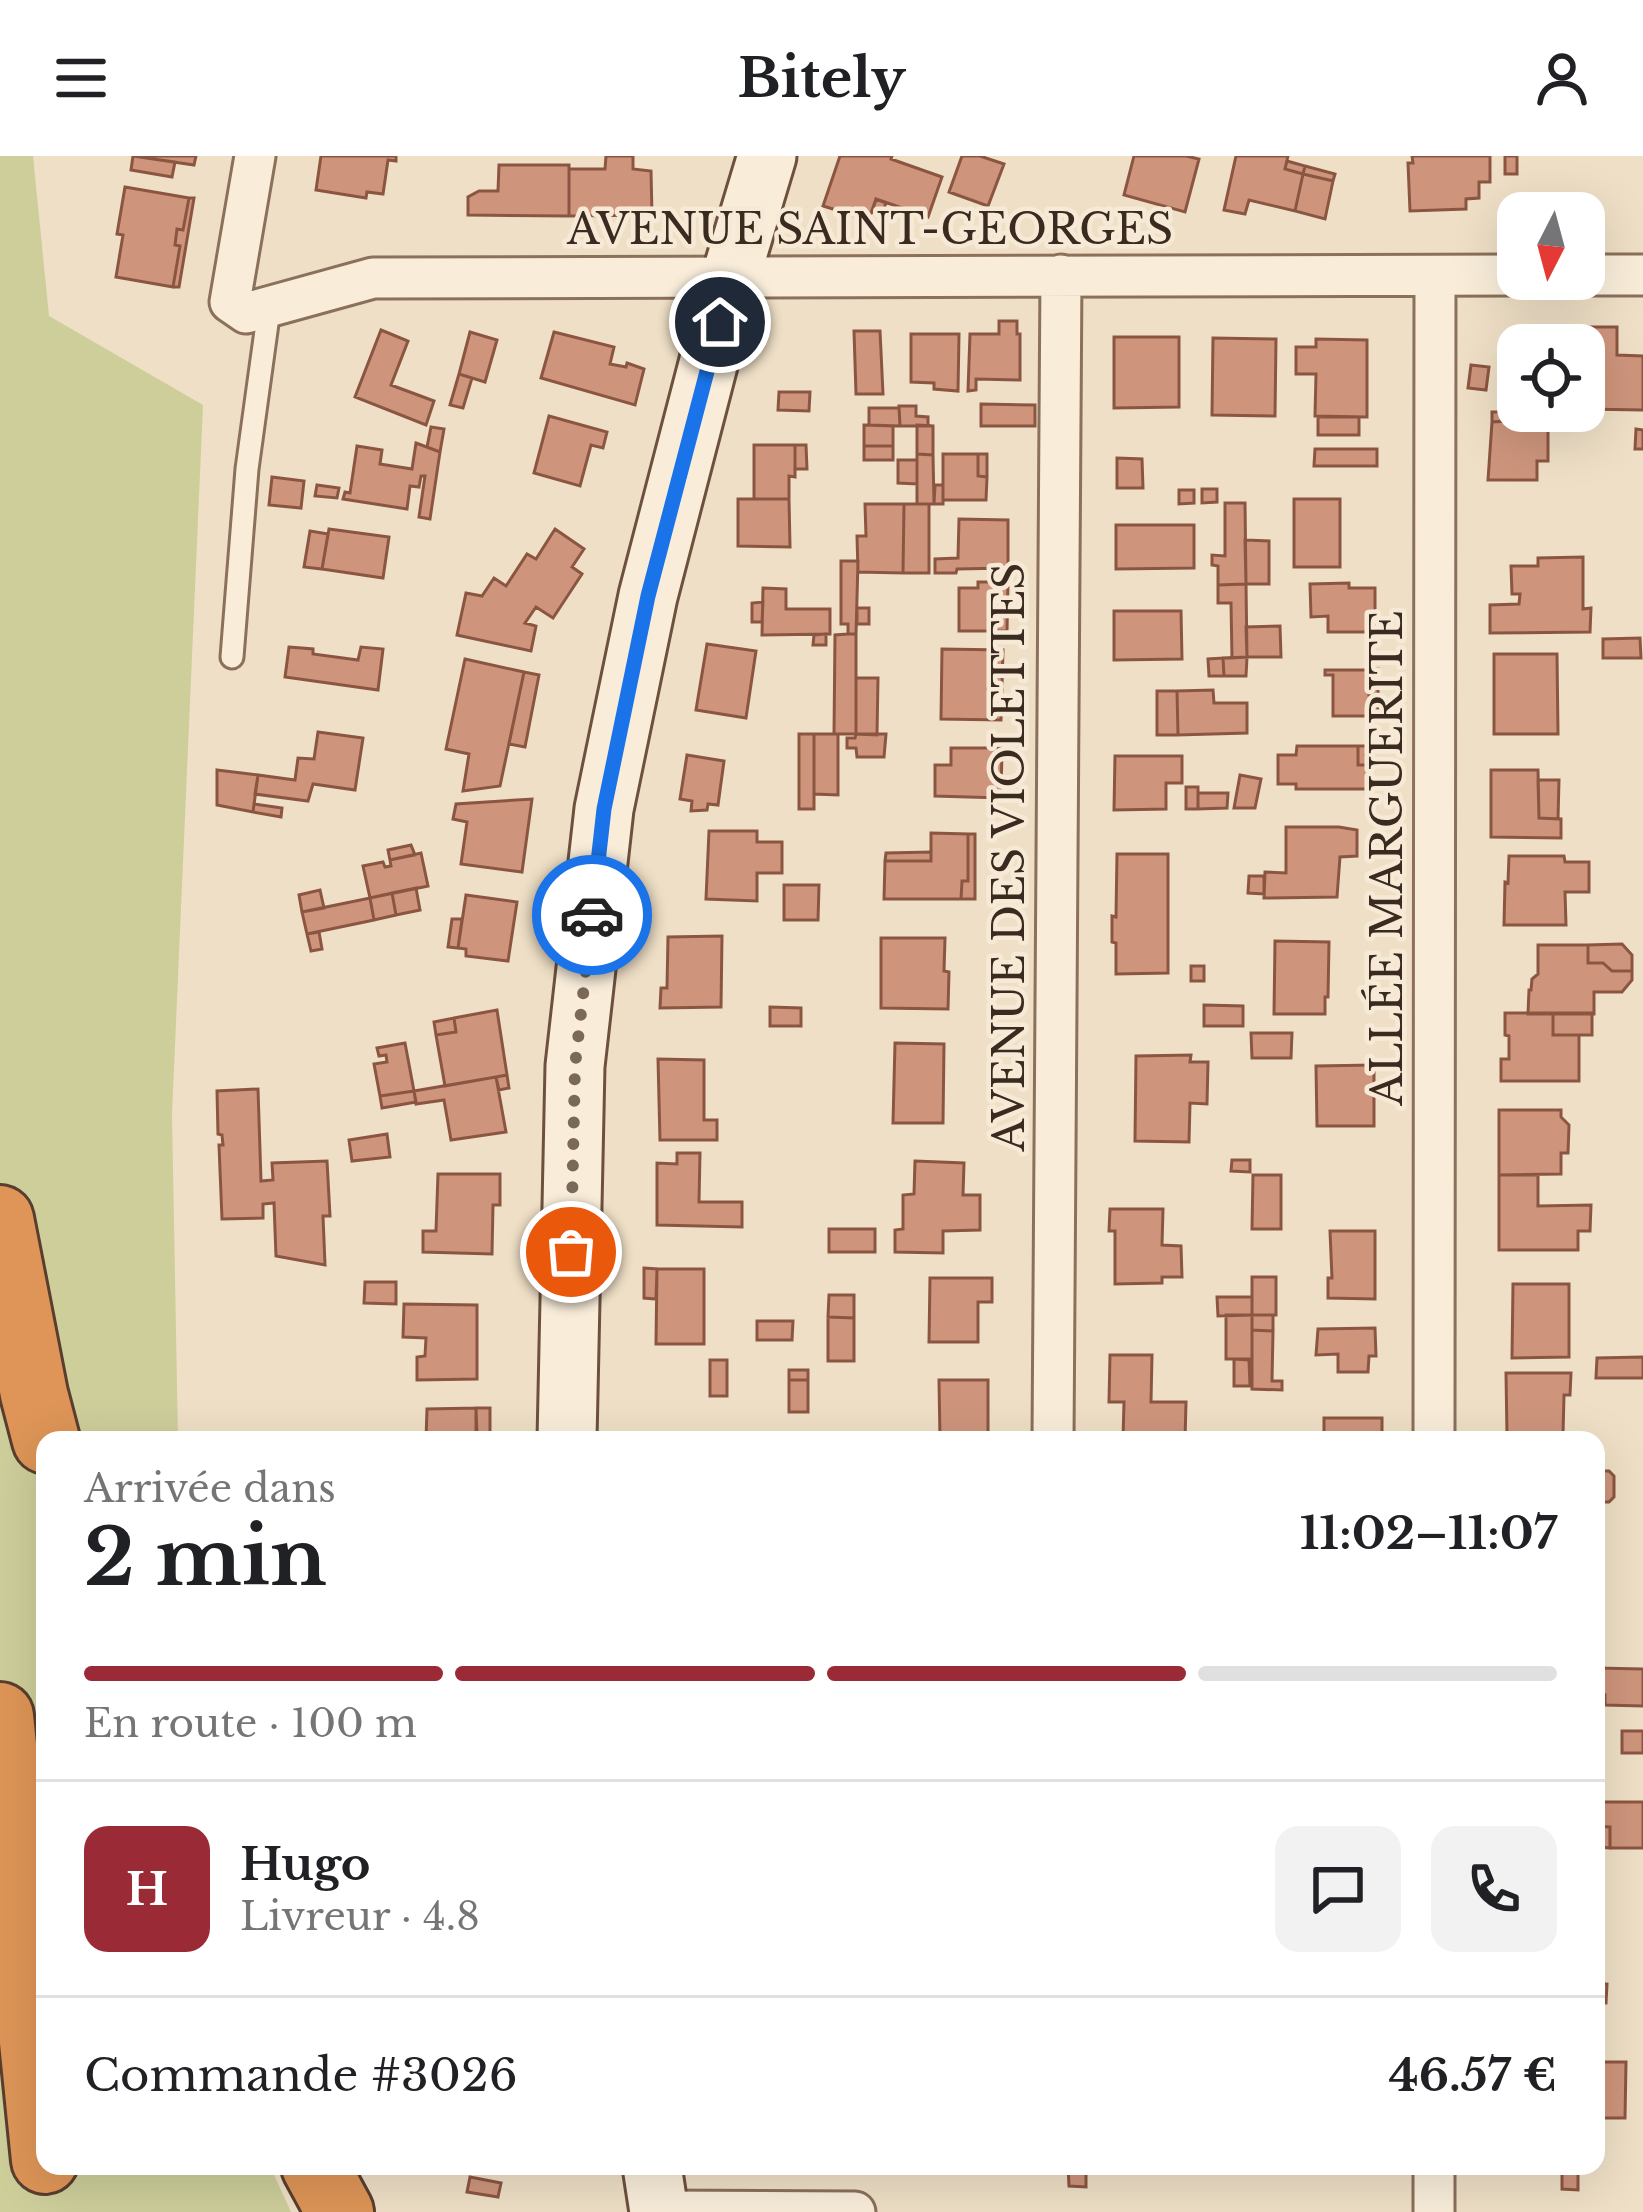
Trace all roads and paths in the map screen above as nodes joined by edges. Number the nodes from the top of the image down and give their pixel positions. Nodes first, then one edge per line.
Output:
1 (255, 156) edge
2 (766, 156) edge
3 (1060, 275) junction
4 (1497, 275) edge
5 (1605, 275) edge
6 (1643, 275) edge
7 (731, 276) junction
8 (1435, 276) junction
9 (269, 308) junction
10 (232, 657) dead end
11 (0, 1219) edge
12 (44, 1431) edge
13 (567, 1431) edge
14 (1053, 1431) edge
15 (1434, 1431) edge
16 (0, 1716) edge
17 (36, 2074) edge
18 (46, 2175) edge
19 (320, 2175) edge
20 (653, 2175) edge
21 (1434, 2175) edge
22 (50, 2212) edge
23 (340, 2212) edge
24 (659, 2212) edge
25 (855, 2212) edge
26 (1433, 2212) edge

1 - 9 street, AVENUE SAINT-GEORGES
2 - 7 street
3 - 7 street, AVENUE SAINT-GEORGES
3 - 8 street, AVENUE SAINT-GEORGES
3 - 14 street, AVENUE DES VIOLETTES
4 - 8 street, AVENUE SAINT-GEORGES
5 - 6 street
7 - 9 street, AVENUE SAINT-GEORGES
7 - 13 street
8 - 15 street, ALLÉE MARGUERITE
9 - 10 lane
11 - 12 highway
16 - 17 highway
18 - 22 highway
19 - 23 highway
20 - 24 street
21 - 26 street
24 - 25 street

